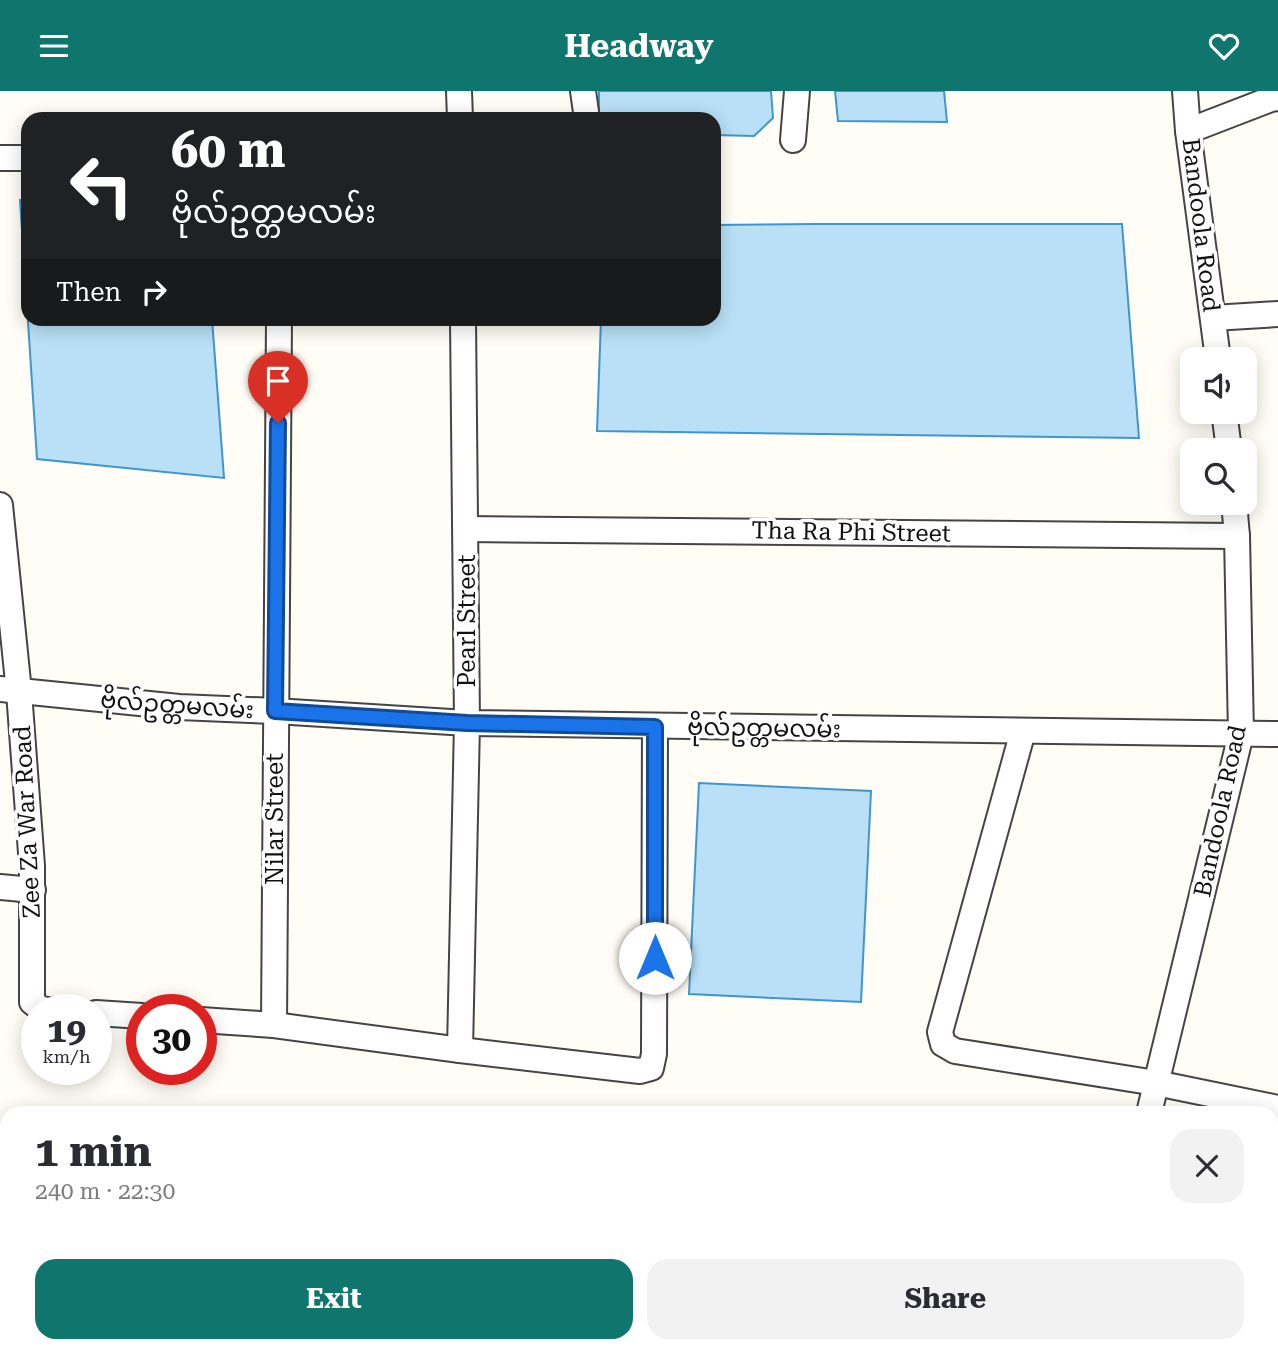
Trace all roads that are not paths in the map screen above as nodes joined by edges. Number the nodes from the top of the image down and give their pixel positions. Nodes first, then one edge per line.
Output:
1 (459, 91) edge
2 (583, 91) edge
3 (797, 91) edge
4 (1185, 91) edge
5 (1278, 98) edge
6 (460, 112) edge
7 (586, 112) edge
8 (1188, 131) junction
9 (793, 140) dead end
10 (21, 157) edge
11 (0, 158) edge
12 (1278, 314) edge
13 (1213, 317) junction
14 (279, 326) edge
15 (463, 326) edge
16 (1217, 347) edge
17 (0, 505) edge
18 (1235, 515) edge
19 (466, 529) junction
20 (1237, 536) junction
21 (10, 691) edge
22 (275, 711) junction
23 (467, 723) junction
24 (655, 727) junction
25 (1023, 731) junction
26 (1241, 734) junction
27 (1278, 734) edge
28 (0, 887) edge
29 (33, 890) junction
30 (32, 994) edge
31 (217, 1021) edge
32 (274, 1025) junction
33 (460, 1050) junction
34 (1156, 1083) junction
35 (1151, 1106) edge
36 (1268, 1106) edge

1 - 6 street
2 - 7 street
3 - 9 street
4 - 8 street, Bandoola Road
5 - 8 street
8 - 13 street, Bandoola Road
10 - 11 street
12 - 13 street
13 - 16 street, Bandoola Road
14 - 22 street, Nilar Street
15 - 19 street, Pearl Street
17 - 21 street, Zee Za War Road
18 - 20 street, Bandoola Road
19 - 20 street, Tha Ra Phi Street
19 - 23 street, Pearl Street
20 - 26 street, Bandoola Road
21 - 22 street, ဗိုလ်ဥတ္တမလမ်း
21 - 29 street, Zee Za War Road
22 - 23 street, ဗိုလ်ဥတ္တမလမ်း
22 - 32 street, Nilar Street
23 - 24 street, ဗိုလ်ဥတ္တမလမ်း
23 - 33 street, Pearl Street
24 - 25 street, ဗိုလ်ဥတ္တမလမ်း
24 - 33 street
25 - 26 street, ဗိုလ်ဥတ္တမလမ်း
25 - 34 street
26 - 27 street, ဗိုလ်ဥတ္တမလမ်း
26 - 34 street, Bandoola Road
28 - 29 street
29 - 30 street, Zee Za War Road
31 - 32 street
32 - 33 street
34 - 35 street, Bandoola Road
34 - 36 street

